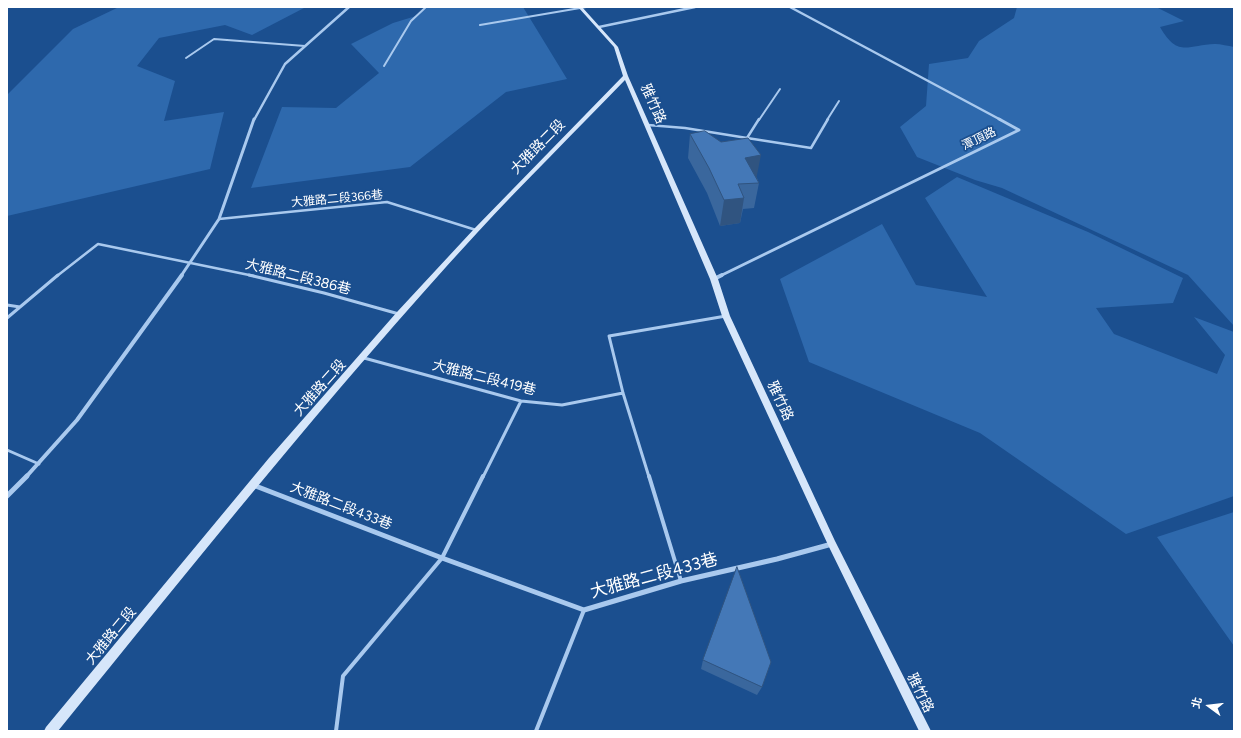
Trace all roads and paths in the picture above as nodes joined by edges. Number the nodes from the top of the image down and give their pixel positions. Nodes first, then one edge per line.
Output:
1 (349, 7) edge
2 (426, 7) edge
3 (583, 7) edge
4 (691, 7) edge
5 (695, 7) edge
6 (790, 7) edge
7 (480, 25) dead end
8 (599, 27) junction
9 (305, 46) junction
10 (186, 58) dead end
11 (384, 66) dead end
12 (626, 76) junction
13 (780, 89) dead end
14 (839, 101) dead end
15 (648, 125) junction
16 (747, 138) junction
17 (219, 219) junction
18 (476, 230) junction
19 (190, 261) junction
20 (714, 279) junction
21 (7, 305) edge
22 (20, 307) junction
23 (400, 314) junction
24 (726, 316) junction
25 (7, 318) edge
26 (364, 358) junction
27 (623, 393) junction
28 (521, 401) junction
29 (7, 450) edge
30 (39, 464) junction
31 (253, 485) junction
32 (7, 496) edge
33 (832, 544) junction
34 (442, 558) junction
35 (681, 581) junction
36 (584, 610) junction
37 (50, 731) edge
38 (336, 731) edge
39 (536, 731) edge
40 (925, 731) edge

1 - 9 street
2 - 11 lane
3 - 7 lane
3 - 8 main road, 雅竹路
4 - 5 street
4 - 8 street
6 - 20 street, 潭頂路
8 - 12 main road, 雅竹路
9 - 10 lane
9 - 17 street
12 - 15 main road, 雅竹路
12 - 18 main road, 大雅路二段
13 - 16 lane
14 - 16 lane
15 - 16 lane
15 - 20 main road, 雅竹路
17 - 18 lane, 大雅路二段366巷
17 - 19 street
18 - 23 main road, 大雅路二段
19 - 22 lane, 大雅路二段386巷
19 - 23 lane, 大雅路二段386巷
19 - 30 street
20 - 24 main road, 雅竹路
21 - 22 lane
22 - 25 lane, 大雅路二段386巷
23 - 26 main road, 大雅路二段
24 - 27 lane
24 - 33 main road, 雅竹路
26 - 28 lane, 大雅路二段419巷
26 - 31 main road, 大雅路二段
27 - 28 lane, 大雅路二段419巷
27 - 35 lane
28 - 34 lane
29 - 30 lane
30 - 32 street
31 - 34 street, 大雅路二段433巷
31 - 37 main road, 大雅路二段
33 - 35 street, 大雅路二段433巷
33 - 40 main road, 雅竹路
34 - 36 street, 大雅路二段433巷
34 - 38 lane
35 - 36 street, 大雅路二段433巷
36 - 39 lane

